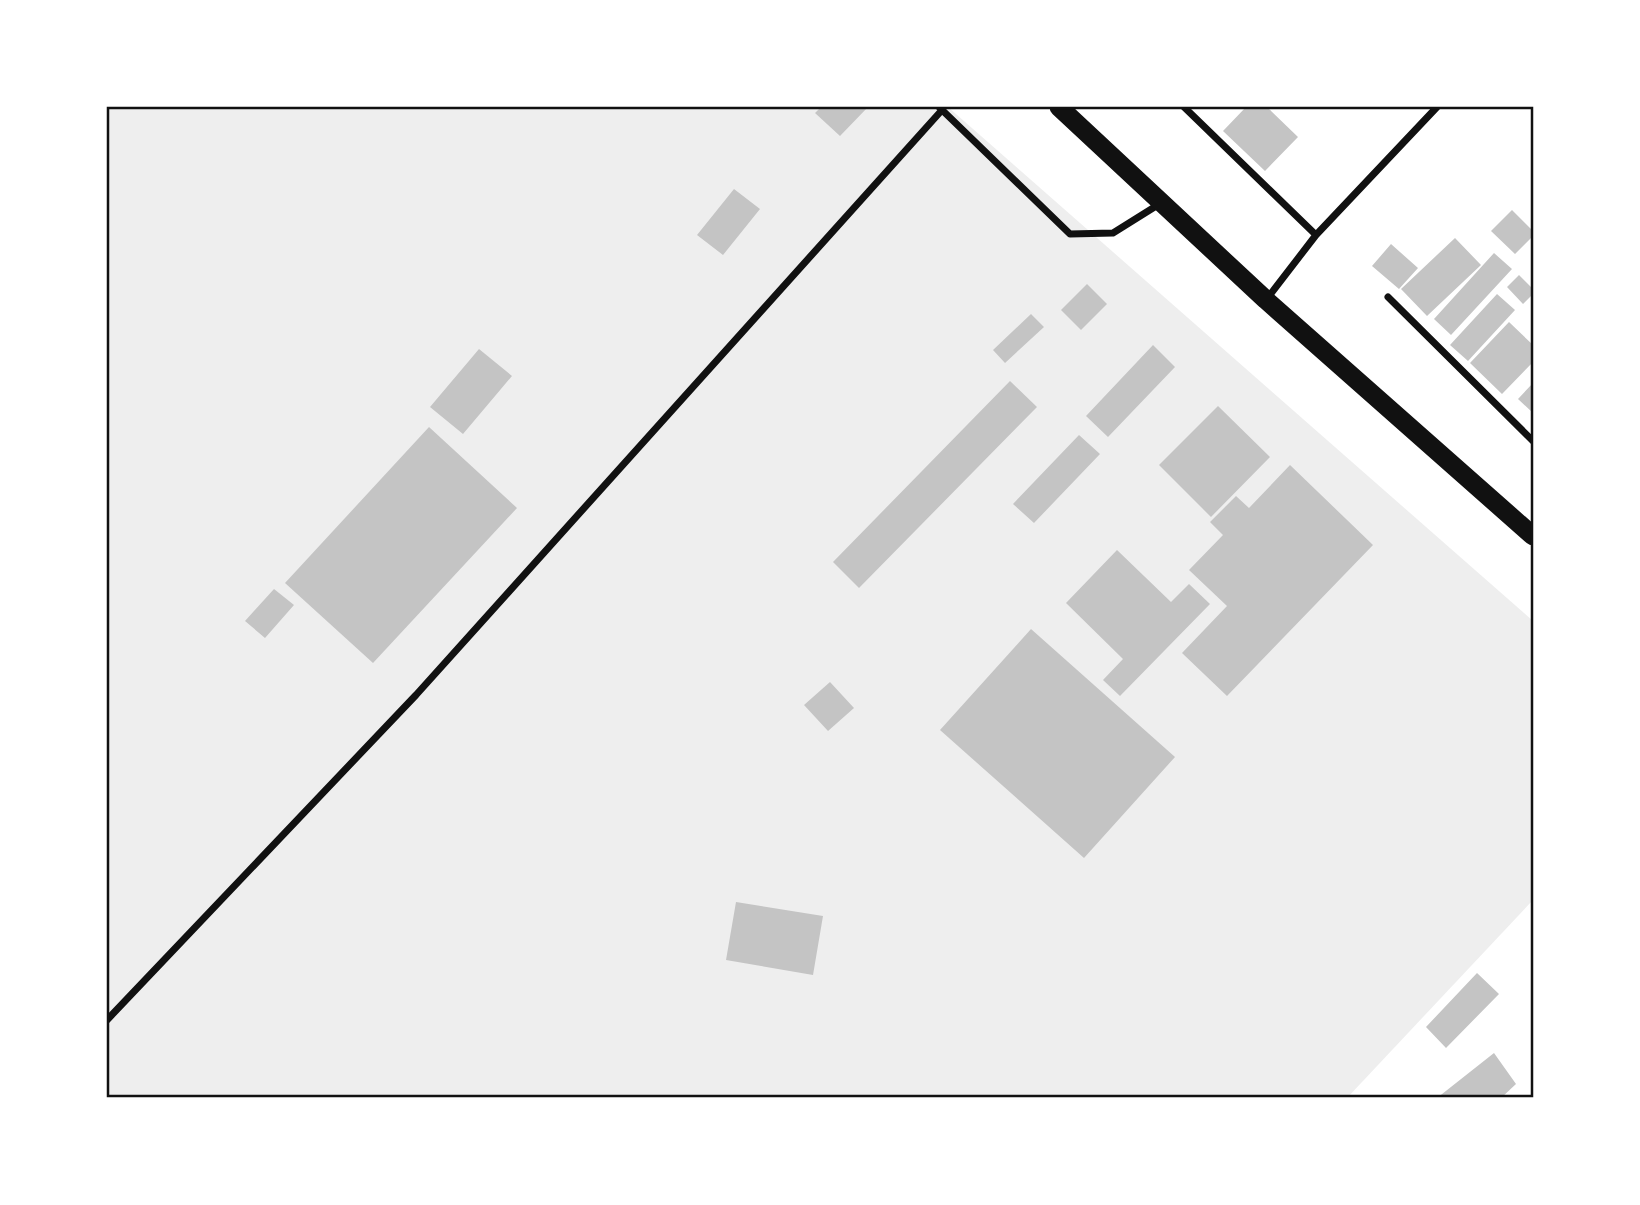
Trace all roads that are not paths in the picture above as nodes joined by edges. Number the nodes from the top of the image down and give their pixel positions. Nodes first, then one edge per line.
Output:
1 (1059, 107) edge
2 (1184, 107) edge
3 (1437, 107) edge
4 (941, 108) edge
5 (1162, 203) junction
6 (1316, 234) junction
7 (1388, 298) dead end
8 (1266, 300) junction
9 (1533, 441) edge
10 (1533, 536) edge
11 (107, 1020) edge

1 - 5 highway
2 - 6 street
3 - 6 street
4 - 5 street
4 - 11 street
5 - 8 highway
6 - 8 street
7 - 9 street
8 - 10 highway

